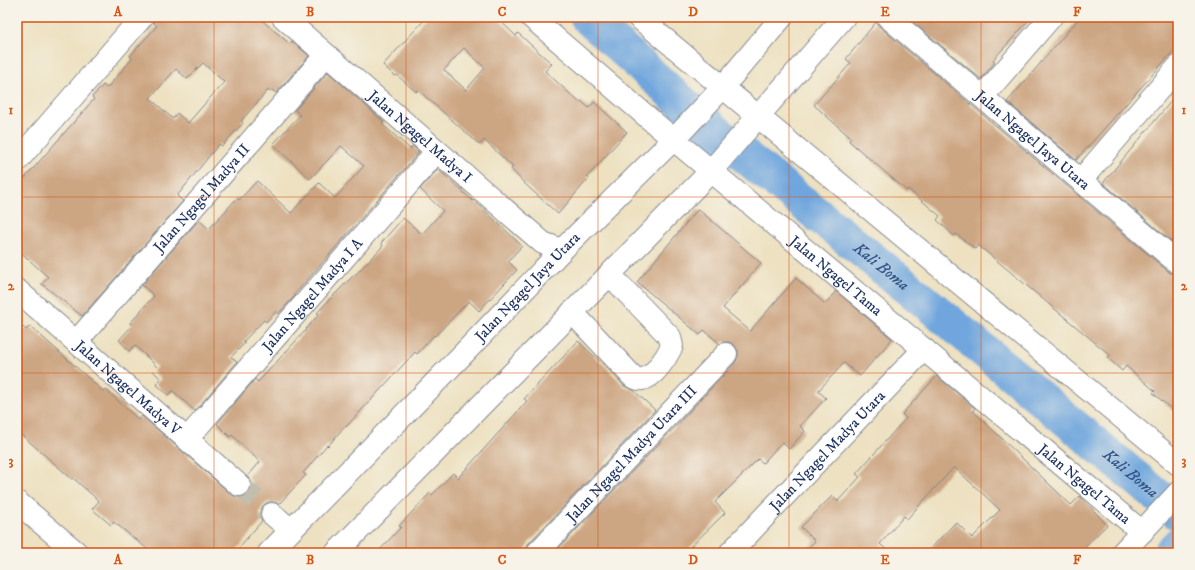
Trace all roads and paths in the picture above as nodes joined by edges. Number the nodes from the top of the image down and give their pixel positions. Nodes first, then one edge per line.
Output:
1 (142, 17) edge
2 (283, 17) edge
3 (531, 17) edge
4 (638, 17) edge
5 (782, 17) edge
6 (844, 17) edge
7 (888, 17) edge
8 (1051, 17) edge
9 (326, 55) junction
10 (1178, 67) edge
11 (716, 93) junction
12 (983, 96) junction
13 (751, 124) junction
14 (677, 135) junction
15 (437, 151) junction
16 (17, 161) edge
17 (714, 167) junction
18 (1081, 180) junction
19 (562, 250) junction
20 (1178, 264) edge
21 (610, 275) junction
22 (17, 290) edge
23 (572, 312) junction
24 (76, 342) junction
25 (924, 349) junction
26 (726, 354) dead end
27 (186, 439) junction
28 (1178, 464) edge
29 (239, 485) tunnel mouth
30 (1178, 493) edge
31 (17, 502) edge
32 (272, 514) tunnel mouth
33 (1146, 528) junction
34 (291, 530) junction
35 (77, 553) edge
36 (268, 553) edge
37 (336, 553) edge
38 (537, 553) edge
39 (730, 553) edge
40 (1122, 553) edge

1 - 16 street
2 - 9 street, Jalan Ngagel Madya I
3 - 14 street, Jalan Ngagel Tama
4 - 11 street
5 - 11 street, Jalan Ngagel Jaya Utara
6 - 13 street
7 - 12 street, Jalan Ngagel Jaya Utara
8 - 12 street
9 - 15 street, Jalan Ngagel Madya I
9 - 24 street, Jalan Ngagel Madya II
10 - 18 street
11 - 13 street
11 - 14 street, Jalan Ngagel Jaya Utara
12 - 18 street, Jalan Ngagel Jaya Utara
13 - 17 street
13 - 28 street
14 - 17 street, Jalan Ngagel Tama
14 - 19 street, Jalan Ngagel Jaya Utara
15 - 19 street, Jalan Ngagel Madya I
15 - 27 street, Jalan Ngagel Madya I A
17 - 21 street
17 - 25 street, Jalan Ngagel Tama
18 - 20 street, Jalan Ngagel Jaya Utara
19 - 34 street, Jalan Ngagel Jaya Utara
21 - 23 street
21 - 23 street
22 - 24 street, Jalan Ngagel Madya V
23 - 37 street
24 - 27 street, Jalan Ngagel Madya V
25 - 33 street, Jalan Ngagel Tama
25 - 39 street, Jalan Ngagel Madya Utara
26 - 38 street, Jalan Ngagel Madya Utara III
27 - 29 street, Jalan Ngagel Madya V
30 - 33 street
31 - 35 street
32 - 34 street
33 - 40 street
34 - 36 street, Jalan Ngagel Jaya Utara

